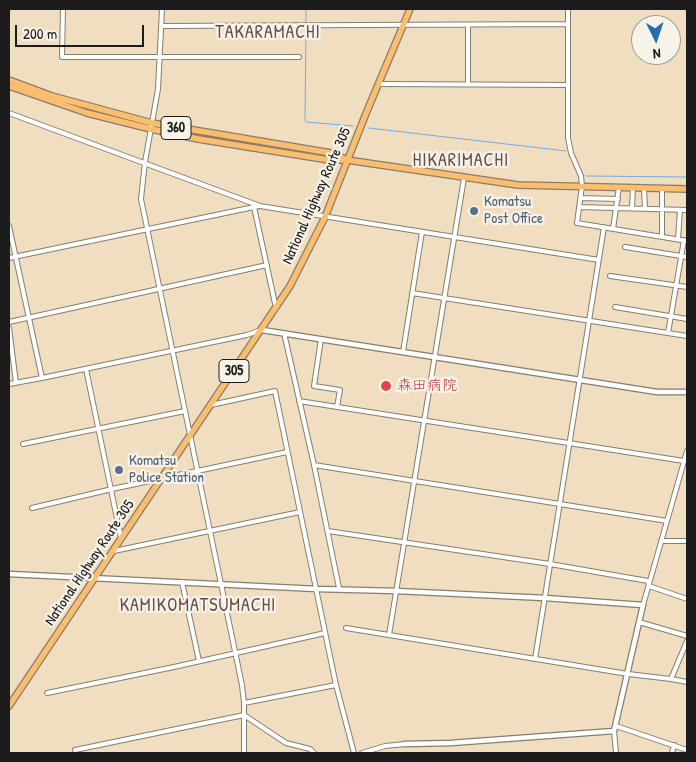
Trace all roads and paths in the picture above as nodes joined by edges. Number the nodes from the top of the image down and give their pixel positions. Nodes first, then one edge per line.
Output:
1 (63, 9) edge
2 (162, 9) edge
3 (410, 9) edge
4 (568, 9) edge
5 (568, 24) junction
6 (404, 25) junction
7 (468, 25) junction
8 (161, 26) junction
9 (299, 57) dead end
10 (159, 58) junction
11 (9, 80) edge
12 (379, 84) junction
13 (468, 84) junction
14 (568, 84) junction
15 (9, 86) edge
16 (9, 113) edge
17 (151, 126) junction
18 (347, 160) junction
19 (145, 162) junction
20 (464, 178) junction
21 (582, 186) junction
22 (619, 187) junction
23 (633, 187) junction
24 (644, 188) junction
25 (662, 188) junction
26 (687, 189) edge
27 (581, 198) junction
28 (618, 198) junction
29 (260, 206) junction
30 (254, 207) junction
31 (580, 207) junction
32 (617, 208) junction
33 (632, 208) junction
34 (645, 209) junction
35 (662, 210) junction
36 (680, 210) junction
37 (687, 210) edge
38 (325, 217) junction
39 (9, 226) edge
40 (604, 227) junction
41 (147, 229) junction
42 (613, 229) junction
43 (422, 232) junction
44 (454, 237) junction
45 (662, 237) junction
46 (678, 239) junction
47 (686, 240) edge
48 (625, 247) dead end
49 (681, 256) junction
50 (15, 257) junction
51 (687, 257) edge
52 (9, 258) edge
53 (599, 260) junction
54 (267, 266) junction
55 (610, 276) dead end
56 (676, 286) junction
57 (687, 288) edge
58 (159, 289) junction
59 (412, 293) junction
60 (444, 298) junction
61 (615, 307) dead end
62 (276, 308) junction
63 (671, 316) junction
64 (29, 317) junction
65 (687, 319) edge
66 (589, 321) junction
67 (9, 322) edge
68 (9, 328) edge
69 (262, 330) junction
70 (284, 333) junction
71 (668, 333) junction
72 (687, 336) edge
73 (321, 339) junction
74 (10, 340) edge
75 (172, 350) junction
76 (403, 352) junction
77 (434, 357) junction
78 (11, 361) edge
79 (86, 369) junction
80 (42, 378) junction
81 (580, 380) junction
82 (16, 383) junction
83 (9, 384) edge
84 (687, 392) edge
85 (299, 401) junction
86 (211, 405) junction
87 (338, 407) junction
88 (185, 411) junction
89 (424, 420) junction
90 (98, 428) junction
91 (191, 436) junction
92 (570, 442) junction
93 (23, 444) dead end
94 (687, 451) edge
95 (287, 452) junction
96 (684, 461) junction
97 (314, 465) junction
98 (198, 470) junction
99 (162, 478) junction
100 (414, 481) junction
101 (112, 489) junction
102 (560, 504) junction
103 (32, 508) dead end
104 (300, 512) junction
105 (667, 521) junction
106 (211, 531) junction
107 (328, 531) junction
108 (121, 538) junction
109 (661, 541) junction
110 (404, 542) junction
111 (687, 542) edge
112 (114, 551) junction
113 (550, 564) junction
114 (9, 574) edge
115 (96, 578) junction
116 (182, 582) junction
117 (222, 584) junction
118 (648, 586) junction
119 (339, 588) junction
120 (317, 589) junction
121 (396, 590) junction
122 (545, 598) junction
123 (687, 599) edge
124 (643, 605) junction
125 (640, 622) junction
126 (346, 628) dead end
127 (325, 633) junction
128 (389, 635) junction
129 (687, 636) edge
130 (687, 642) edge
131 (235, 653) junction
132 (535, 659) junction
133 (199, 661) junction
134 (628, 674) junction
135 (671, 679) junction
136 (687, 682) edge
137 (336, 685) junction
138 (47, 693) dead end
139 (244, 703) junction
140 (9, 706) edge
141 (244, 715) junction
142 (615, 728) junction
143 (404, 744) joint
144 (674, 745) junction
145 (75, 750) dead end
146 (687, 750) edge
147 (244, 753) edge
148 (314, 753) edge
149 (354, 753) edge
150 (362, 753) edge
151 (616, 753) edge
152 (672, 753) edge

1 - 10 street
2 - 8 street
3 - 6 highway, National Highway Route 305 / 305
4 - 5 street
5 - 7 street
5 - 14 street
6 - 7 street
6 - 8 street
6 - 12 highway, National Highway Route 305 / 305
7 - 13 street
8 - 10 street
9 - 10 street
10 - 17 street
11 - 17 highway, 360
12 - 13 street
12 - 18 highway, National Highway Route 305 / 305
13 - 14 street
14 - 21 street
15 - 17 highway, 360
16 - 19 street
17 - 18 highway, 360
17 - 19 street
18 - 20 highway, 360
18 - 38 highway, National Highway Route 305 / 305
19 - 29 street
19 - 41 street
20 - 21 highway, 360
20 - 44 street
21 - 22 highway, 360
21 - 27 street
22 - 23 highway, 360
22 - 28 street
23 - 24 highway, 360
23 - 33 street
24 - 25 highway, 360
24 - 34 street
25 - 26 highway, 360
25 - 35 street
27 - 28 street
27 - 31 street
28 - 32 street
29 - 30 street
29 - 38 street
30 - 41 street
30 - 54 street
31 - 32 street
31 - 40 street
32 - 33 street
32 - 42 street
33 - 34 street
34 - 35 street
35 - 36 street
35 - 45 street
36 - 37 street
36 - 46 street
38 - 43 street
38 - 62 highway, National Highway Route 305 / 305
39 - 50 street
40 - 42 street
40 - 53 street
41 - 50 street
41 - 58 street
42 - 45 street
43 - 44 street
43 - 59 street
44 - 53 street
44 - 60 street
45 - 46 street
46 - 47 street
47 - 49 street
48 - 49 street
49 - 51 street
49 - 56 street
50 - 52 street
50 - 64 street
53 - 66 street
54 - 58 street
54 - 62 street
55 - 56 street
56 - 57 street
56 - 63 street
58 - 64 street
58 - 75 street
59 - 60 street
59 - 76 street
60 - 66 street
60 - 77 street
61 - 63 street
62 - 69 highway, National Highway Route 305 / 305
63 - 65 street
63 - 71 street
64 - 67 street
64 - 80 street
66 - 71 street
66 - 81 street
68 - 74 street
69 - 70 street
69 - 75 street
69 - 86 highway, National Highway Route 305 / 305
70 - 73 street
70 - 85 street
71 - 72 street
73 - 76 street
73 - 87 street
74 - 78 street
75 - 79 street
75 - 88 street
76 - 77 street
77 - 81 street
77 - 89 street
78 - 82 street
79 - 80 street
79 - 90 street
80 - 82 street
81 - 84 street
81 - 92 street
82 - 83 street
85 - 87 street
85 - 97 street
86 - 91 highway, National Highway Route 305 / 305
86 - 95 street
87 - 89 street
88 - 90 street
88 - 91 street
89 - 92 street
89 - 100 street
90 - 93 street
90 - 101 street
91 - 98 street
91 - 99 highway, National Highway Route 305 / 305
92 - 96 street
92 - 102 street
94 - 96 street
95 - 98 street
95 - 104 street
96 - 105 street
97 - 100 street
97 - 107 street
98 - 99 street
98 - 106 street
99 - 101 street
99 - 108 highway, National Highway Route 305 / 305
100 - 102 street
100 - 110 street
101 - 103 street
101 - 108 street
102 - 105 street
102 - 113 street
104 - 106 street
104 - 120 street
105 - 109 street
106 - 112 street
106 - 117 street
107 - 110 street
107 - 119 street
108 - 112 highway, National Highway Route 305 / 305
109 - 111 street
109 - 118 street
110 - 113 street
110 - 121 street
112 - 115 highway, National Highway Route 305 / 305
113 - 118 street
113 - 122 street
114 - 115 street
115 - 116 street
115 - 140 highway, National Highway Route 305 / 305
116 - 117 street
116 - 133 street
117 - 120 street
117 - 131 street
118 - 123 street
118 - 124 street
119 - 120 street
119 - 121 street
120 - 127 street
121 - 122 street
121 - 128 street
122 - 124 street
122 - 132 street
124 - 125 street
125 - 129 street
125 - 134 street
126 - 128 street
127 - 131 street
127 - 137 street
128 - 132 street
130 - 135 street
131 - 133 street
131 - 139 street
132 - 134 street
133 - 138 street
134 - 135 street
134 - 142 street
135 - 136 street
137 - 139 street
137 - 149 street
139 - 141 street
141 - 145 street
141 - 147 street
141 - 148 street
142 - 143 street
142 - 144 street
142 - 151 street
143 - 150 street
144 - 146 street
144 - 152 street

